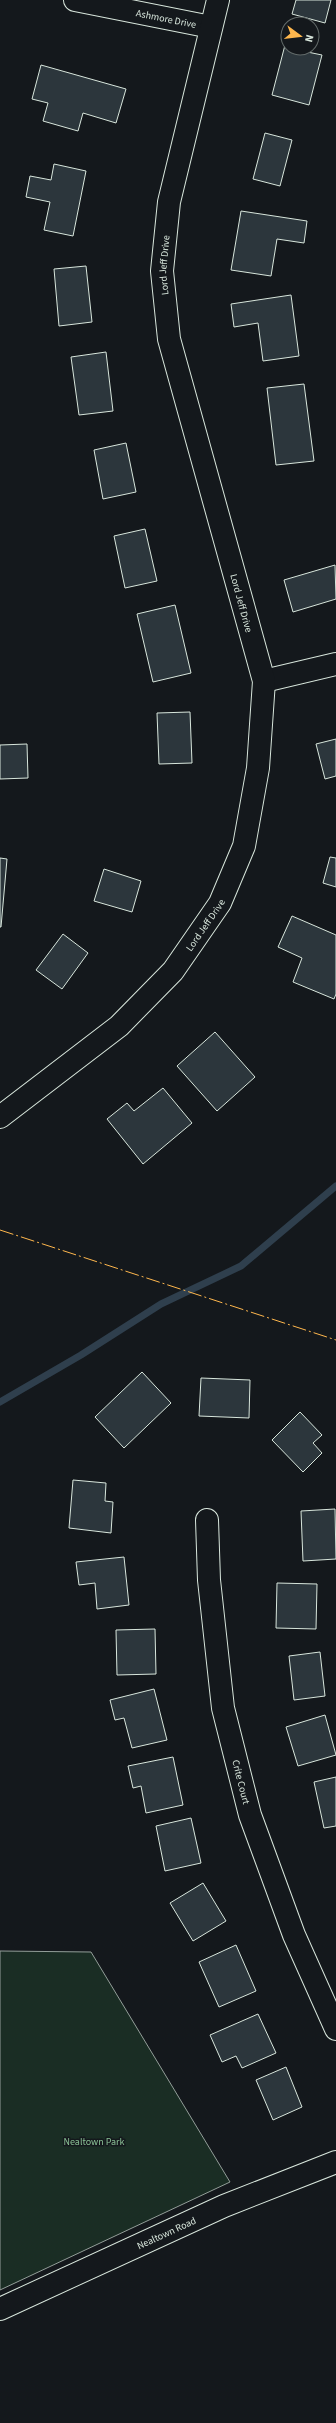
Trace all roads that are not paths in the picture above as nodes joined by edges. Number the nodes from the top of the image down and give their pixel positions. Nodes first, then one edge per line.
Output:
1 (75, 0) edge
2 (218, 0) edge
3 (211, 27) junction
4 (336, 664) edge
5 (264, 680) junction
6 (0, 1117) edge
7 (207, 1520) dead end
8 (336, 2029) edge
9 (336, 2162) edge
10 (0, 2309) edge

1 - 3 street, Ashmore Drive
2 - 3 street, Lord Jeff Drive
3 - 5 street, Lord Jeff Drive
4 - 5 street
5 - 6 street, Lord Jeff Drive
7 - 8 street, Crite Court
9 - 10 street, Nealtown Road

